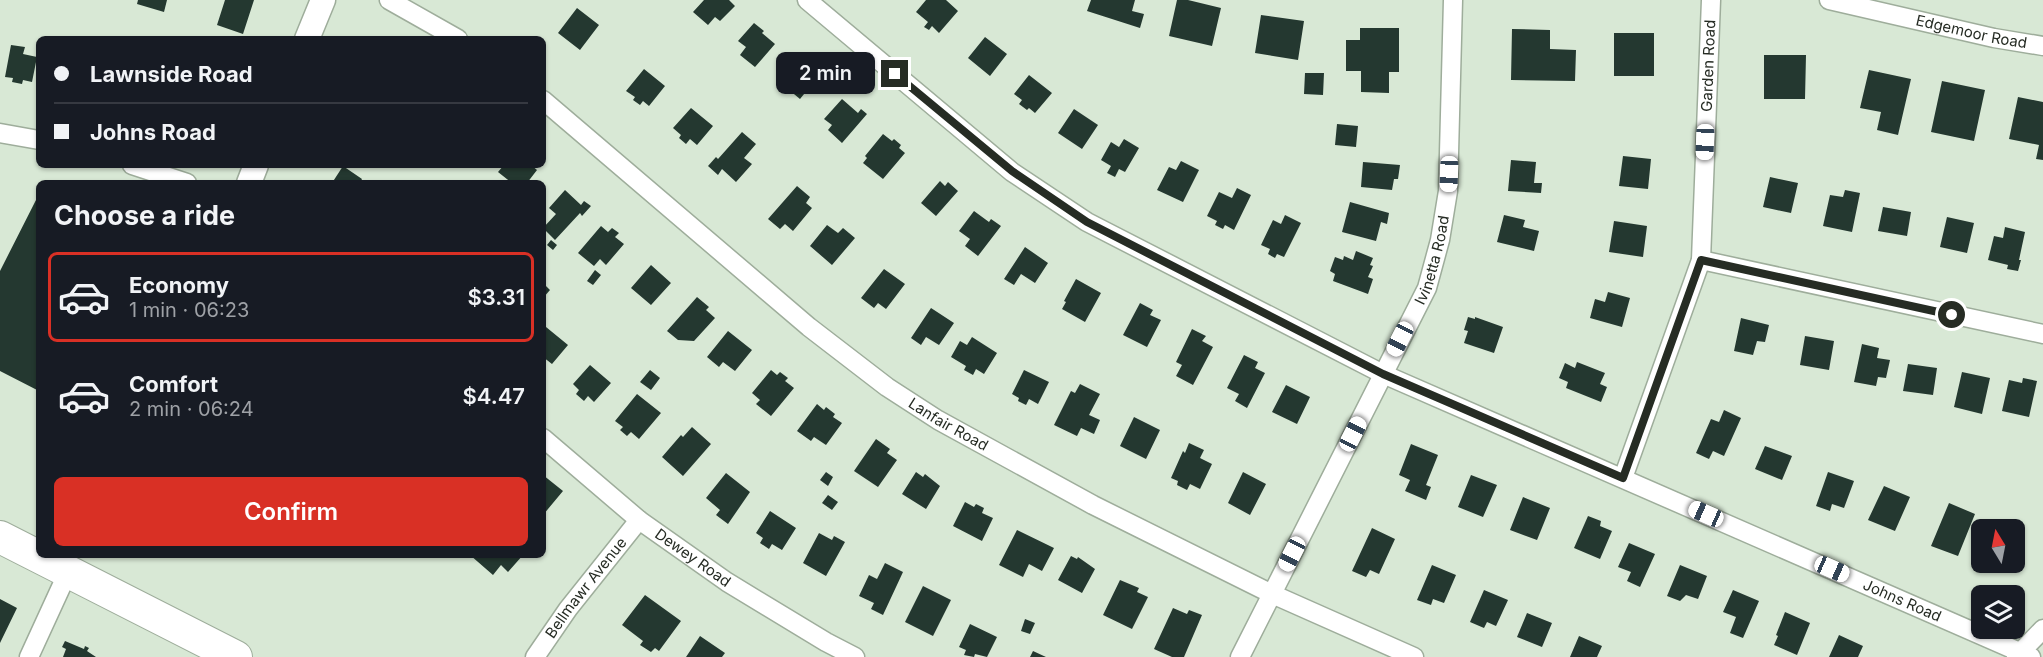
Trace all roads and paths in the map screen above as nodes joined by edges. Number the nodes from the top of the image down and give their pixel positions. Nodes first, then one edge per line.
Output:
1 (323, 0) edge
2 (389, 0) edge
3 (807, 0) edge
4 (1453, 0) edge
5 (1711, 0) edge
6 (1828, 0) edge
7 (308, 36) edge
8 (453, 36) edge
9 (2043, 46) edge
10 (546, 103) edge
11 (0, 133) edge
12 (36, 139) edge
13 (141, 168) edge
14 (178, 180) edge
15 (1701, 260) junction
16 (2043, 334) edge
17 (1383, 374) junction
18 (546, 441) edge
19 (1623, 478) junction
20 (639, 520) junction
21 (0, 537) edge
22 (36, 550) edge
23 (70, 563) edge
24 (1272, 594) junction
25 (2043, 629) edge
26 (2022, 655) edge
27 (28, 657) edge
28 (236, 657) edge
29 (535, 657) edge
30 (855, 657) edge
31 (1240, 657) edge
32 (1414, 657) edge

1 - 7 street
2 - 8 street
3 - 17 street, Johns Road
4 - 17 street, Ivinetta Road
5 - 15 street, Garden Road
6 - 9 street, Edgemoor Road
10 - 24 street, Lanfair Road
11 - 12 street
13 - 14 street
15 - 16 street
15 - 19 street, Garden Road
17 - 19 street, Johns Road
17 - 24 street, Ivinetta Road
18 - 20 street, Dewey Road
19 - 26 street, Johns Road
20 - 29 street, Bellmawr Avenue
20 - 30 street, Dewey Road
21 - 22 highway
23 - 27 street
23 - 28 highway
24 - 31 street, Ivinetta Road
24 - 32 street, Lanfair Road
25 - 26 street

